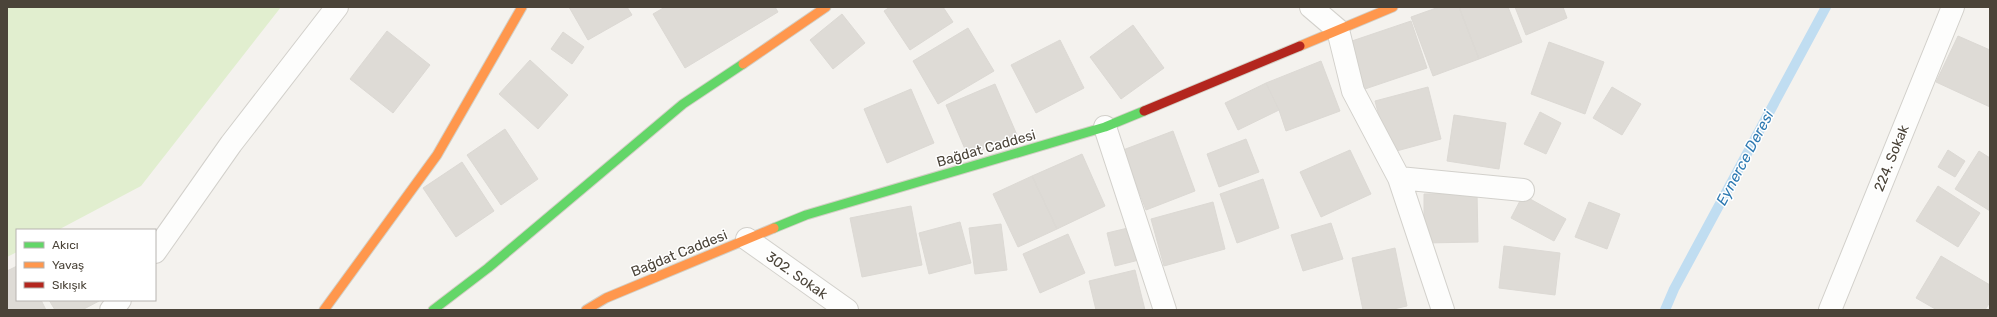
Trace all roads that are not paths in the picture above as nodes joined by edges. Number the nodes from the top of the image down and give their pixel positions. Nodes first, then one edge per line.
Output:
1 (337, 7) edge
2 (522, 7) edge
3 (826, 7) edge
4 (1311, 7) edge
5 (1393, 7) edge
6 (1952, 7) edge
7 (1338, 30) junction
8 (1105, 127) junction
9 (1399, 178) junction
10 (1523, 190) dead end
11 (748, 239) junction
12 (156, 251) edge
13 (119, 301) edge
14 (112, 310) edge
15 (324, 310) edge
16 (433, 310) edge
17 (586, 310) edge
18 (847, 310) edge
19 (1165, 310) edge
20 (1443, 310) edge
21 (1830, 310) edge

1 - 12 street
2 - 15 main road
3 - 16 main road
4 - 7 street
5 - 7 main road, Bağdat Caddesi
6 - 21 street, 224. Sokak
7 - 8 main road, Bağdat Caddesi
7 - 9 street
8 - 11 main road, Bağdat Caddesi
8 - 19 street
9 - 10 street
9 - 20 street
11 - 17 main road, Bağdat Caddesi
11 - 18 street, 302. Sokak
13 - 14 street

